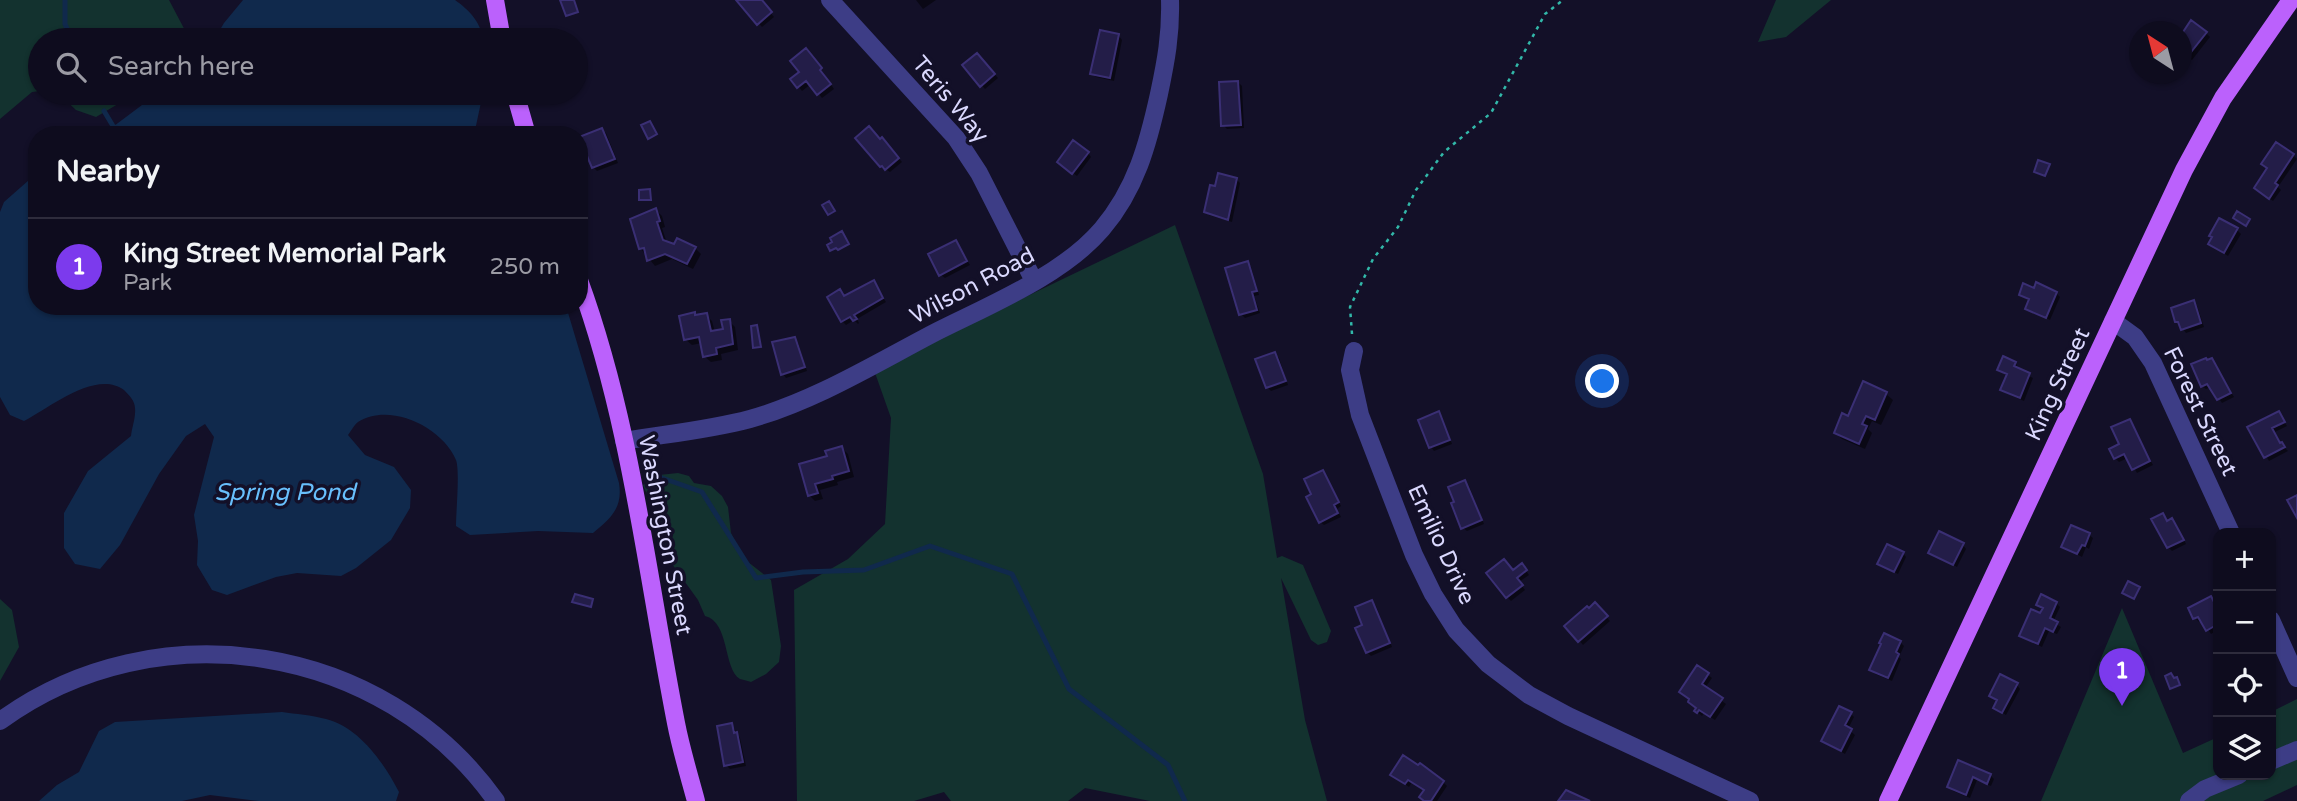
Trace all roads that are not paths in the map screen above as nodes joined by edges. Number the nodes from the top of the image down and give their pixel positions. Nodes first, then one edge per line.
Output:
1 (495, 0) edge
2 (830, 0) edge
3 (1170, 0) edge
4 (2291, 0) edge
5 (500, 28) edge
6 (518, 105) edge
7 (524, 126) edge
8 (1034, 281) junction
9 (588, 310) edge
10 (2113, 321) junction
11 (1354, 351) road end
12 (624, 441) junction
13 (2229, 528) edge
14 (2276, 632) edge
15 (2297, 678) edge
16 (0, 721) edge
17 (2297, 750) edge
18 (2276, 759) edge
19 (2227, 780) edge
20 (496, 801) edge
21 (696, 801) edge
22 (1750, 801) edge
23 (1889, 801) edge
24 (2189, 801) edge

1 - 5 main road
2 - 8 street, Teris Way
3 - 8 street, Wilson Road
4 - 10 main road, King Street
6 - 7 main road
8 - 12 street, Wilson Road
9 - 12 main road, Washington Street
10 - 13 street, Forest Street
10 - 23 main road, King Street
11 - 22 street, Emilio Drive
12 - 21 main road, Washington Street
14 - 15 street
16 - 20 street
17 - 18 street
19 - 24 street

